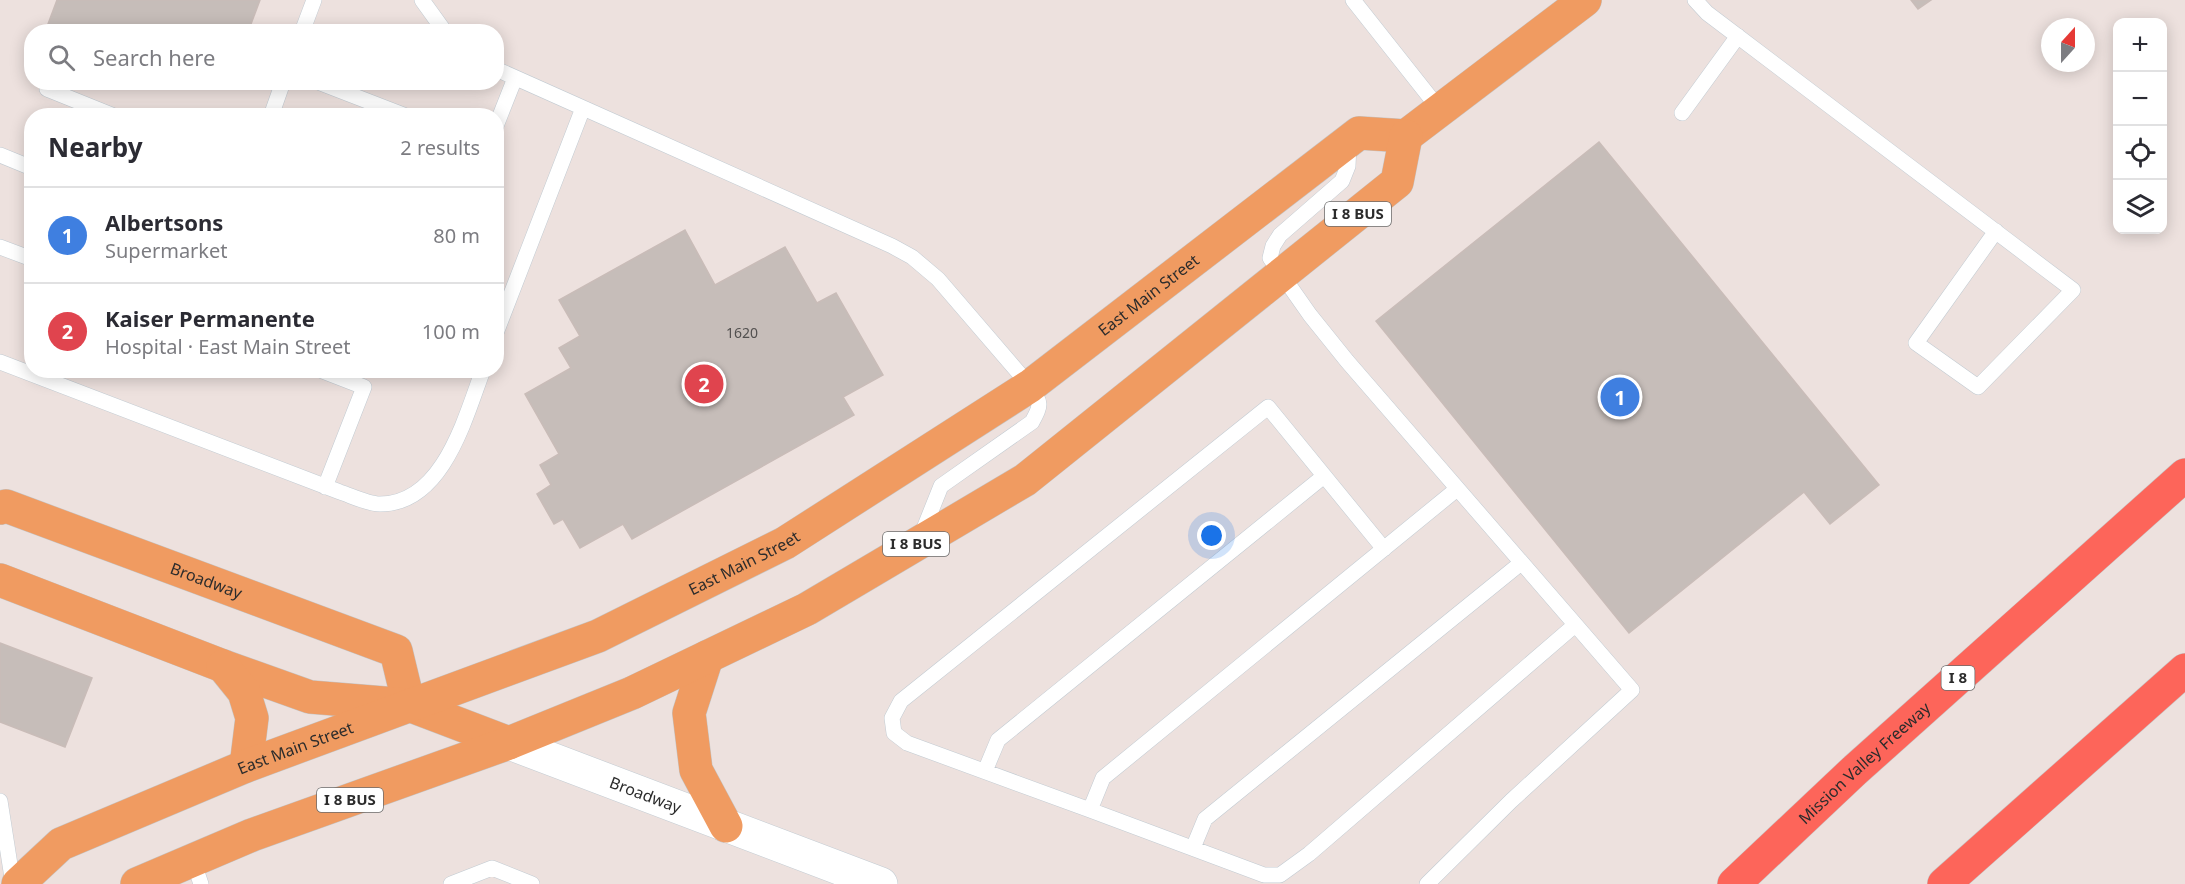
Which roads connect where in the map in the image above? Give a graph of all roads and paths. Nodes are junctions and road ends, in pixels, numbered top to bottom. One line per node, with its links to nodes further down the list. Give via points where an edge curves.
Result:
1 (314, 0): 6 (lane)
2 (422, 0): 7 (lane)
3 (1585, 0): 19 (main road)
4 (1695, 0): 8 (lane)
5 (1360, 2): 19 (lane)
6 (305, 24)
7 (440, 24)
8 (1738, 36): 20 (lane); 25 (lane)
9 (504, 73): 10 (lane)
10 (515, 78): 17 (lane); 18 (lane)
11 (49, 90): 14 (lane)
12 (280, 90): 15 (lane)
13 (339, 90): 16 (lane)
14 (94, 108)
15 (274, 108)
16 (385, 108)
17 (503, 108)
18 (583, 108): 29 (lane); 35 (lane, via 912,257 938,279)
19 (1440, 110): 21 (main road)
20 (1682, 113)
21 (1406, 136): 22 (main road, East Main Street, via 1359,133); 28 (main road, I 8 BUS, via 1397,182)
22 (1349, 141): 28 (lane, via 1348,166 1342,181 1280,235 1273,246 1270,258); 35 (main road, East Main Street)
23 (0, 156): 24 (lane)
24 (24, 165)
25 (1996, 231): 25 (lane, via 2073,290 1978,387 1916,343)
26 (0, 247): 27 (lane)
27 (24, 256)
28 (1282, 276): 40 (lane, via 1347,362); 43 (main road, I 8 BUS, via 1025,480)
29 (504, 312)
30 (0, 362): 31 (lane)
31 (24, 371)
32 (42, 378): 39 (lane)
33 (341, 378): 39 (lane, via 364,387)
34 (480, 378): 39 (lane, via 455,446 429,482 404,501 378,504)
35 (1029, 386): 43 (lane, via 1040,408 1032,422 941,486); 51 (main road, East Main Street, via 785,543 598,636)
36 (2185, 466): 42 (highway)
37 (1324, 476): 44 (lane); 54 (lane, via 998,740); 54 (lane, via 1268,407 901,701 892,718 894,733 907,742)
38 (2185, 476): 42 (highway, Mission Valley Freeway / I 8)
39 (326, 487)
40 (1457, 489): 44 (lane); 45 (lane)
41 (0, 508): 51 (main road, Broadway, via 6,506 396,651)
42 (2130, 525): 67 (highway, Mission Valley Freeway / I 8, via 1855,770)
43 (919, 543): 48 (main road, I 8 BUS, via 807,609)
44 (1384, 549): 56 (lane, via 1103,778)
45 (1521, 563): 47 (lane); 58 (lane, via 1205,819)
46 (0, 580): 49 (main road, Broadway)
47 (1575, 625): 58 (lane, via 1280,875 1264,875); 66 (lane, via 1632,690)
48 (707, 657): 52 (main road, I 8 BUS, via 632,693); 57 (main road, via 688,713 696,770)
49 (224, 666): 51 (main road, Broadway, via 310,697); 53 (main road, via 244,692 252,718)
50 (2185, 671): 68 (highway)
51 (409, 705): 52 (main road, Broadway); 53 (main road, East Main Street)
52 (509, 743): 57 (street, Broadway); 59 (main road, I 8 BUS, via 252,835)
53 (246, 766): 61 (main road, East Main Street, via 61,844)
54 (985, 771): 56 (lane)
55 (0, 801): 60 (lane)
56 (1090, 810): 58 (lane)
57 (726, 826): 65 (street, Broadway)
58 (1193, 849)
59 (197, 872): 62 (main road, I 8 BUS)
60 (13, 884)
61 (18, 884)
62 (136, 884)
63 (451, 884): 64 (lane, via 492,868)
64 (532, 884)
65 (881, 884)
66 (1427, 884)
67 (1734, 884)
68 (1944, 884)

